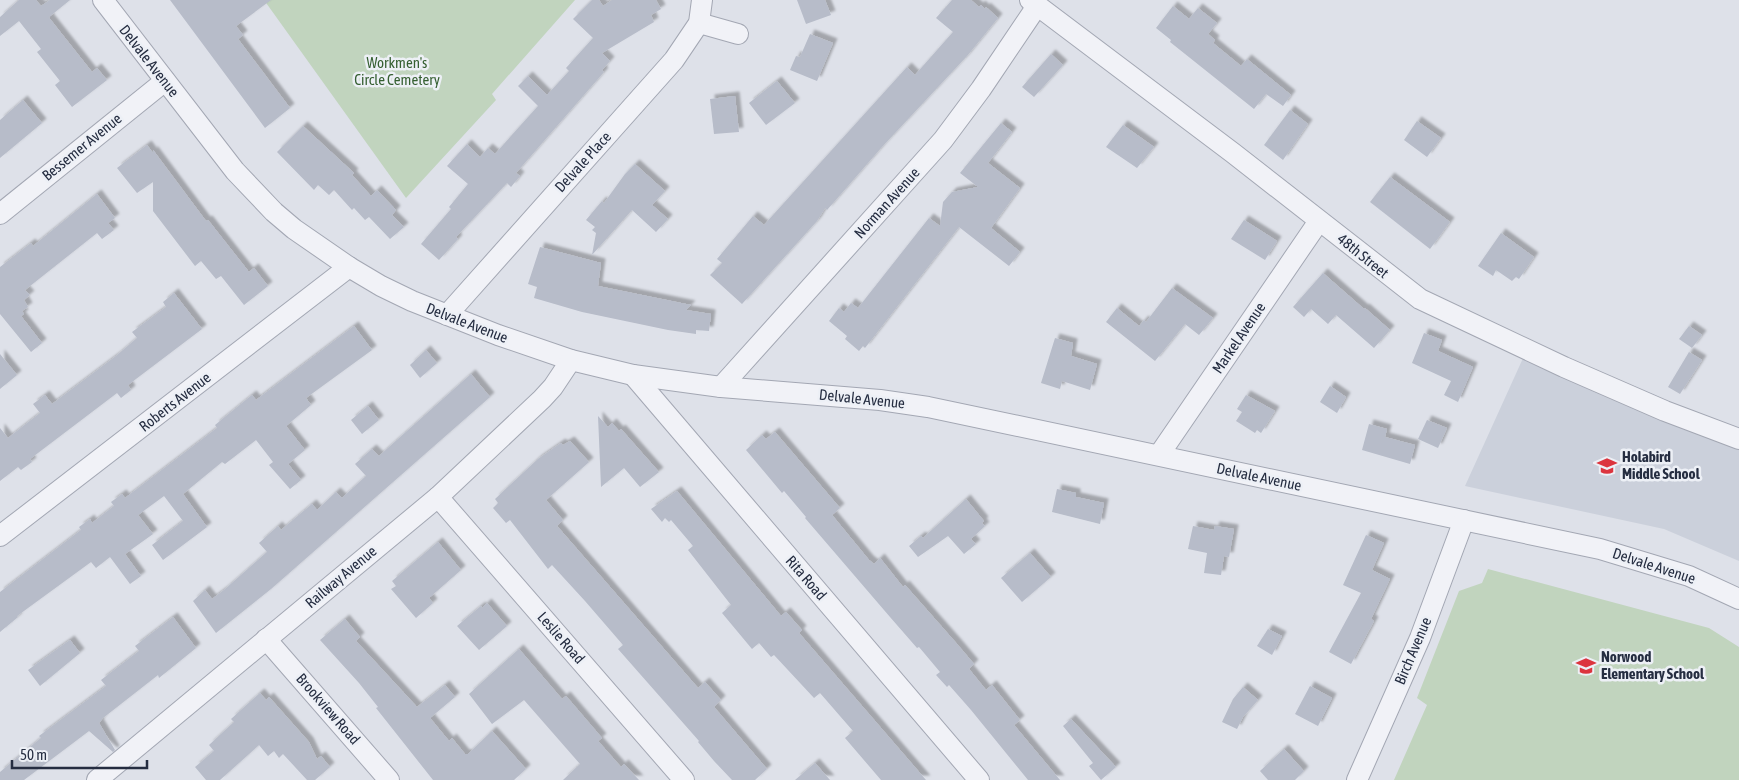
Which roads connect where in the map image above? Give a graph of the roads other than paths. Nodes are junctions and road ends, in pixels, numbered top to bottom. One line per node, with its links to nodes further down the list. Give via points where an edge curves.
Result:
1 (103, 0): 6 (street, Delvale Avenue)
2 (702, 0): 4 (street, Delvale Place)
3 (1033, 3): 8 (street, 48th Street); 13 (street, Norman Avenue, via 981,90 942,140)
4 (699, 23): 5 (street); 10 (street, Delvale Place, via 674,60)
5 (738, 34)
6 (165, 81): 7 (street, Bessemer Avenue); 9 (street, Delvale Avenue, via 235,171 268,206 294,229)
7 (0, 214)
8 (1319, 221): 14 (street, 48th Street, via 1420,299 1564,367); 15 (street, Markel Avenue)
9 (350, 267): 10 (street, Delvale Avenue, via 404,297); 18 (street, Roberts Avenue)
10 (447, 315): 11 (street, Delvale Avenue)
11 (571, 360): 12 (street, Delvale Avenue); 16 (street, Railway Avenue, via 542,399)
12 (633, 375): 13 (street, Delvale Avenue); 24 (street, Rita Road)
13 (721, 387): 15 (street, Delvale Avenue, via 928,407)
14 (1739, 440)
15 (1159, 455): 17 (street, Delvale Avenue)
16 (438, 497): 20 (street, Railway Avenue); 23 (street, Leslie Road)
17 (1464, 520): 19 (street, Delvale Avenue, via 1644,561 1689,576); 25 (street, Birch Avenue, via 1420,638)
18 (0, 536)
19 (1739, 599)
20 (266, 639): 21 (street, Railway Avenue); 22 (street, Brookview Road)
21 (97, 780)
22 (389, 780)
23 (684, 780)
24 (979, 780)
25 (1357, 780)

